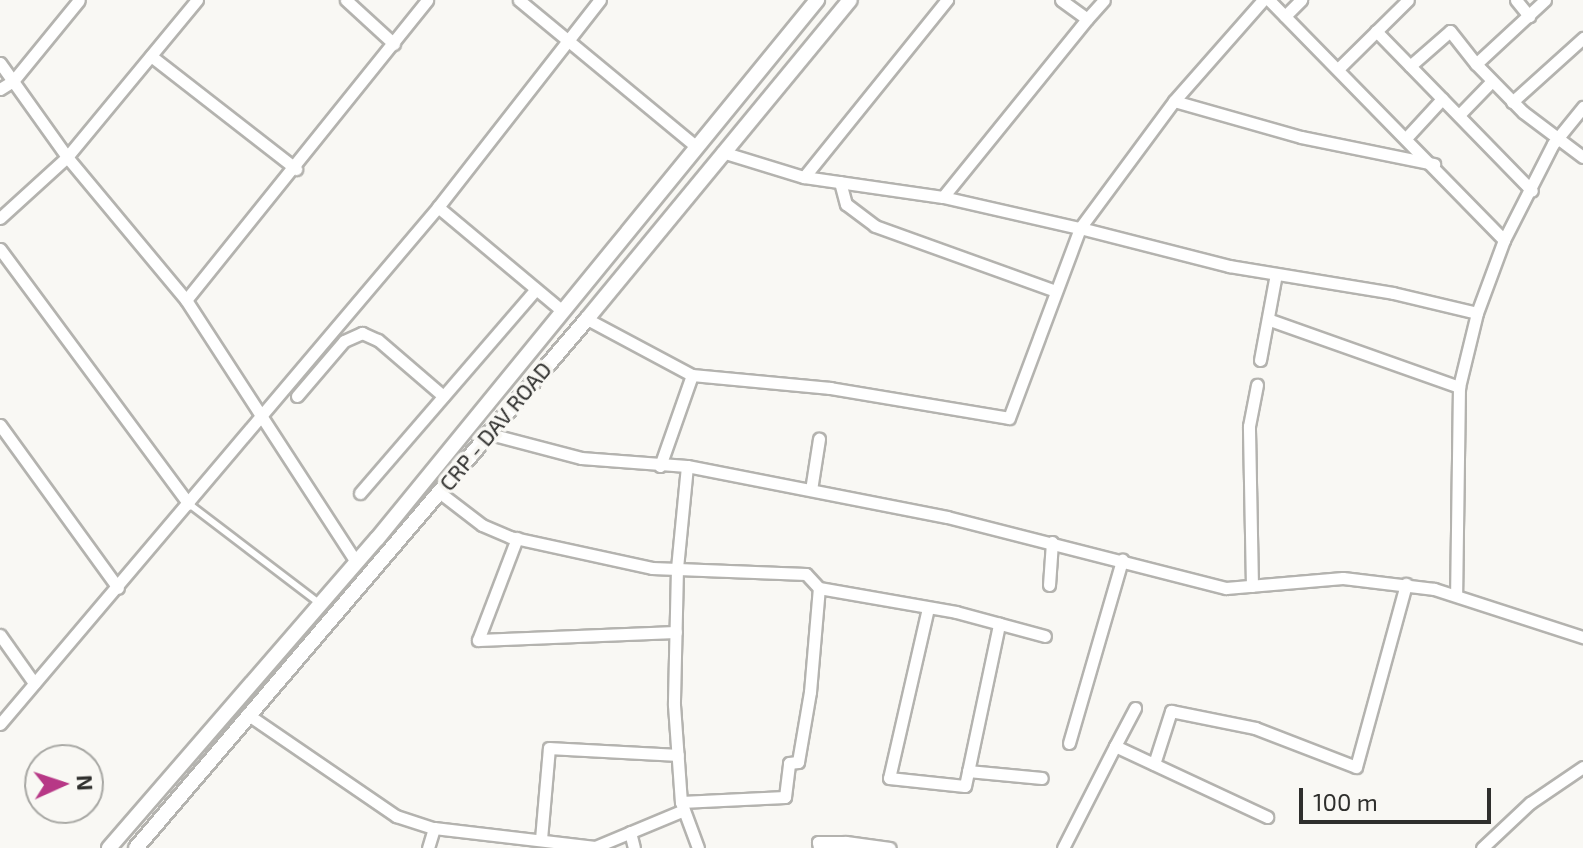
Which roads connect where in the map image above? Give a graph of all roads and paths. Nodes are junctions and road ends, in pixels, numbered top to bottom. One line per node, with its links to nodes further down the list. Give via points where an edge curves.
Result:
1 (79, 0): 29 (street)
2 (197, 0): 24 (street)
3 (346, 0): 23 (street)
4 (427, 0): 23 (street)
5 (519, 0): 22 (street)
6 (600, 0): 22 (street)
7 (817, 0): 39 (street, CRP - DAV ROAD)
8 (850, 0): 40 (street, CRP - DAV ROAD)
9 (947, 0): 45 (street)
10 (1061, 0): 19 (street)
11 (1104, 0): 19 (street)
12 (1266, 0): 17 (street); 33 (street)
13 (1301, 0): 17 (street)
14 (1408, 0): 20 (street)
15 (1516, 0): 18 (street)
16 (1545, 0): 18 (street)
17 (1285, 16): 28 (street)
18 (1529, 16): 26 (street)
19 (1087, 19): 48 (street)
20 (1376, 31): 27 (street); 28 (street)
21 (1583, 38): 34 (street)
22 (567, 39): 39 (street); 49 (street)
23 (394, 44): 44 (street)
24 (151, 56): 41 (street); 44 (street)
25 (0, 63): 29 (street)
26 (1476, 64): 27 (street, via 1450,31); 30 (street)
27 (1410, 66): 32 (street)
28 (1338, 69): 37 (street)
29 (13, 81): 31 (street); 41 (street)
30 (1492, 81): 34 (street); 36 (street)
31 (0, 89)
32 (1442, 99): 36 (street); 37 (street)
33 (1174, 101): 43 (street, via 1301,137); 51 (street)
34 (1512, 102): 38 (street)
35 (1583, 107): 38 (street)
36 (1459, 115): 47 (street)
37 (1407, 137): 43 (street)
38 (1557, 141): 42 (street); 47 (street)
39 (697, 147): 52 (street, CRP - DAV ROAD)
40 (722, 152): 45 (street); 55 (street, CRP - DAV ROAD)
41 (67, 157): 50 (street); 59 (street)
42 (1583, 157)
43 (1436, 165): 53 (street)
44 (296, 169): 59 (street)
45 (804, 177): 46 (street)
46 (840, 182): 48 (street); 58 (street, via 846,204 875,226)
47 (1532, 191): 53 (street)
48 (943, 197): 51 (street)
49 (438, 207): 57 (street); 70 (street)
50 (0, 218)
51 (1080, 228): 56 (street); 58 (street)
52 (621, 235): 55 (street); 60 (street, CRP - DAV ROAD)
53 (1504, 240): 61 (street)
54 (0, 249): 79 (street)
55 (640, 253): 62 (street, CRP - DAV ROAD)
56 (1276, 274): 61 (street); 63 (street)
57 (536, 289): 60 (street); 69 (street)
58 (1056, 291): 65 (street, via 1009,418 830,388)
59 (186, 300): 70 (street)
60 (560, 309): 83 (street, CRP - DAV ROAD)
61 (1477, 313): 67 (street)
62 (587, 319): 65 (street); 72 (street, CRP - DAV ROAD)
63 (1270, 320): 64 (street); 67 (street)
64 (1260, 360)
65 (692, 375): 74 (street)
66 (1257, 385): 87 (street, via 1249,426)
67 (1459, 387): 90 (street)
68 (297, 396): 69 (street, via 344,341 362,333 378,340)
69 (443, 396): 78 (street)
70 (260, 419): 79 (street); 83 (street)
71 (0, 425): 88 (street)
72 (486, 433): 74 (street, via 581,458); 77 (street, CRP - DAV ROAD)
73 (819, 439): 76 (street)
74 (660, 466): 75 (street)
75 (687, 466): 76 (street); 84 (street)
76 (811, 490): 81 (street)
77 (439, 492): 80 (street, via 482,525); 100 (street, CRP - DAV ROAD)
78 (360, 493)
79 (189, 504): 88 (street); 91 (lane)
80 (517, 538): 84 (street, via 652,568); 94 (street, via 478,640)
81 (1052, 542): 82 (street); 86 (street)
82 (1122, 560): 87 (street, via 1226,588); 102 (street)
83 (356, 562): 91 (street, CRP - DAV ROAD)
84 (677, 568): 89 (street, via 806,574); 94 (street)
85 (1406, 584): 87 (street, via 1343,578); 90 (street); 105 (street, via 1356,767 1255,728 1171,711)
86 (1049, 585)
87 (1252, 586)
88 (118, 588): 98 (street)
89 (819, 588): 92 (street); 109 (street, via 810,692 798,762 789,763 785,797)
90 (1456, 593): 97 (street)
91 (319, 603): 114 (street, CRP - DAV ROAD)
92 (928, 608): 93 (street); 107 (street, via 889,778 965,786)
93 (999, 624): 96 (street); 107 (street)
94 (676, 632): 104 (street)
95 (0, 635): 98 (street)
96 (1045, 636)
97 (1583, 637)
98 (34, 683): 101 (street)
99 (1135, 708): 103 (street)
100 (247, 714): 111 (street, via 396,816); 115 (street, CRP - DAV ROAD)
101 (0, 724)
102 (1069, 743)
103 (1115, 746): 105 (street); 121 (street)
104 (678, 755): 109 (street); 113 (street, via 549,748)
105 (1154, 764): 110 (street)
106 (1583, 767): 122 (street, via 1530,803)
107 (968, 771): 108 (street)
108 (1042, 778)
109 (683, 806): 112 (street); 118 (street)
110 (1267, 817)
111 (434, 828): 113 (street); 116 (street)
112 (630, 832): 113 (street, via 595,847); 117 (street)
113 (541, 839)
114 (109, 848)
115 (136, 848)
116 (428, 848)
117 (634, 848)
118 (698, 848)
119 (819, 848): 120 (street, via 818,842)
120 (890, 848)
121 (1063, 848)
122 (1482, 848)

